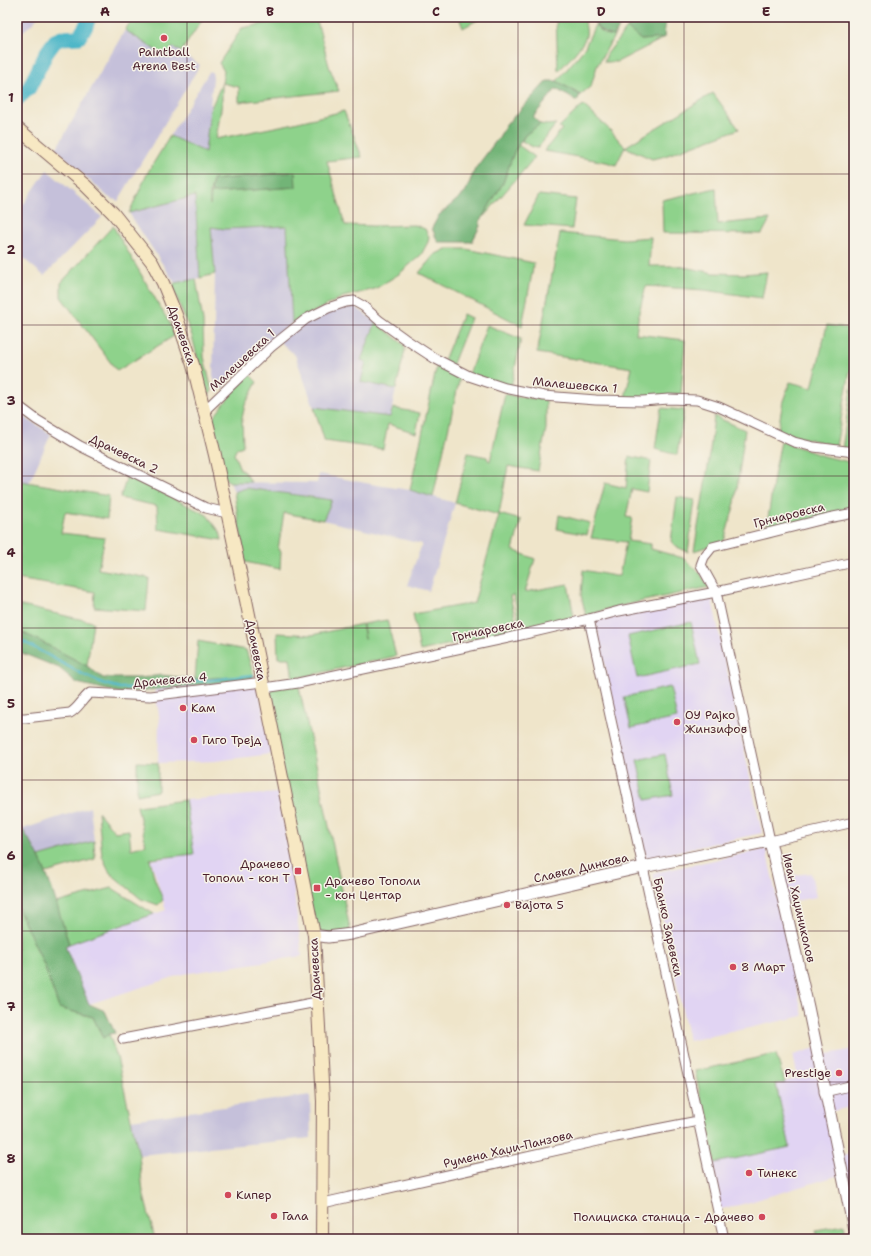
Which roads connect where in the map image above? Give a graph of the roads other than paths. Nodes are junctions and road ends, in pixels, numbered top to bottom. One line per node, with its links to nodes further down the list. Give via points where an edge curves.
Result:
1 (17, 128): 3 (main road, Драчевска, via 85,185 113,213 152,262 176,315 193,365)
2 (17, 405): 5 (street, Драчевска 2, via 80,446 206,508)
3 (204, 411): 4 (street, Малешевска 1, via 271,347 306,319 328,308 354,301 434,358 469,376 504,388 544,396 596,400 698,400 719,407 794,442); 5 (main road, Драчевска)
4 (854, 452)
5 (227, 513): 10 (main road, Драчевска)
6 (854, 513): 8 (street, Грнчаровска, via 712,547 701,565)
7 (854, 562): 8 (street, Грнчаровска)
8 (716, 592): 9 (street, Грнчаровска); 13 (street, Иван Хаџиниколов)
9 (589, 619): 10 (street, Грнчаровска, via 336,675); 14 (street, Бранко Заревски)
10 (263, 685): 11 (street, Драчевска 4, via 150,696 90,693 70,713); 15 (main road, Драчевска)
11 (17, 718)
12 (854, 822): 13 (street, Славка Динкова)
13 (770, 841): 14 (street, Славка Динкова); 21 (street, Иван Хаџиниколов, via 808,1007)
14 (643, 867): 17 (street, Славка Динкова, via 351,934); 22 (street, Бранко Заревски)
15 (301, 873): 16 (main road, Драчевска); 17 (street, via 308,882 316,922)
16 (314, 935): 17 (street, Славка Динкова); 18 (main road, Драчевска)
17 (328, 936)
18 (317, 1002): 19 (street); 23 (main road, Драчевска, via 323,1101)
19 (123, 1039)
20 (854, 1085): 21 (street)
21 (824, 1092): 25 (street, Иван Хаџиниколов)
22 (698, 1121): 23 (street, Румена Хаџи-Панзова); 28 (street, Бранко Заревски)
23 (323, 1203): 24 (main road, Драчевска)
24 (323, 1226): 26 (main road, Драчевска); 27 (street)
25 (854, 1230)
26 (322, 1239)
27 (329, 1239)
28 (724, 1239)

